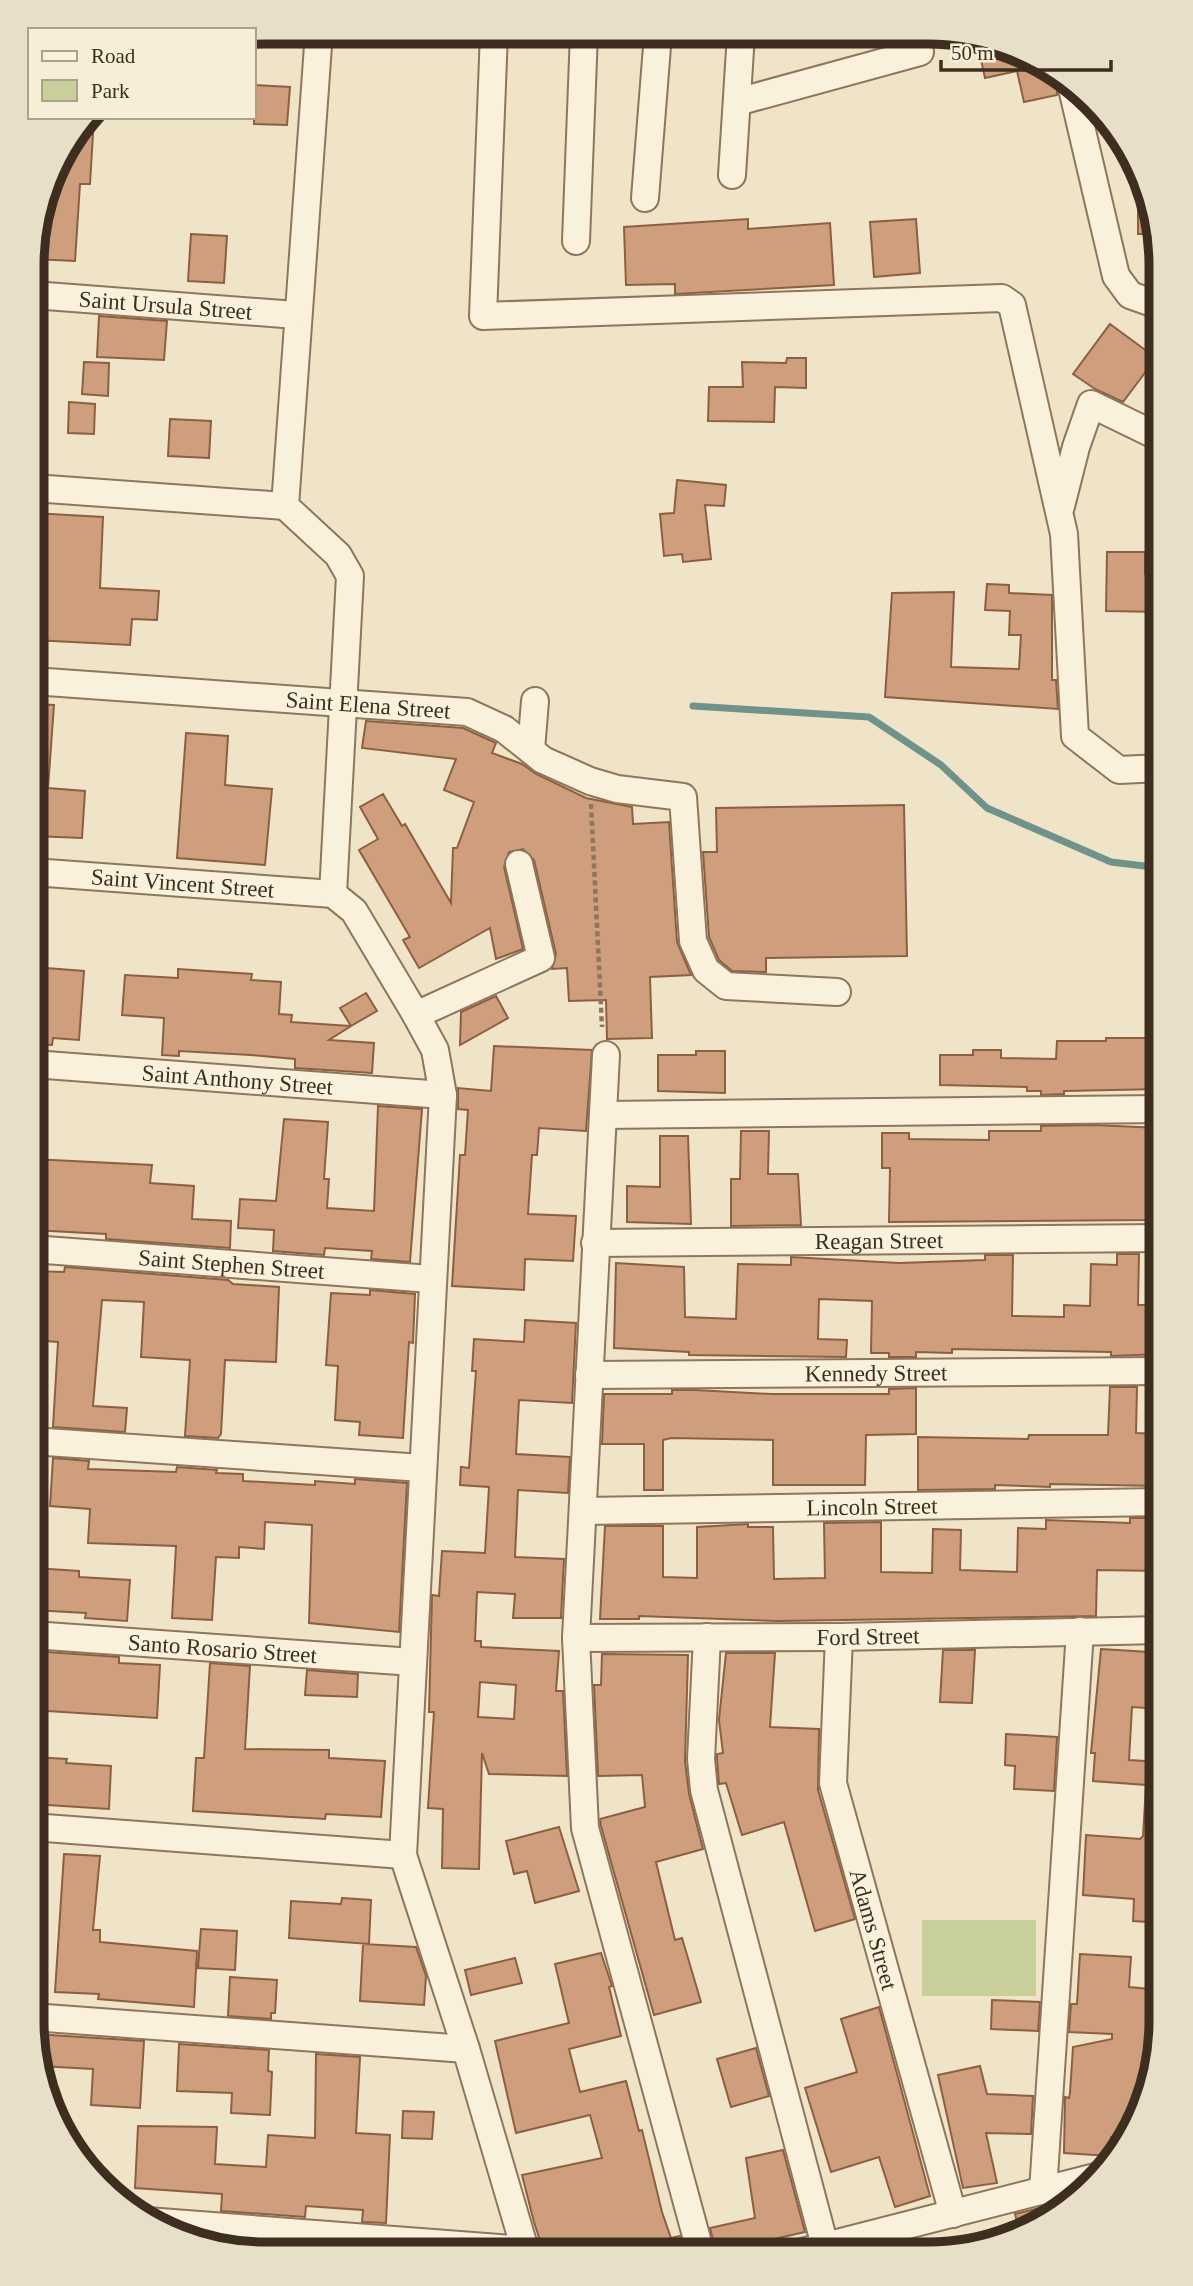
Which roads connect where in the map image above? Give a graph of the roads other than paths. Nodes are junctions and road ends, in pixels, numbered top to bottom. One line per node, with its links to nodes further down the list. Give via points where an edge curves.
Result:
1 (317, 44): 14 (street)
2 (494, 44): 18 (street, via 483,316 1002,298 1012,305)
3 (584, 44): 11 (street)
4 (657, 44): 10 (street)
5 (740, 44): 8 (street)
6 (918, 44): 8 (street, via 920,52)
7 (1075, 100): 13 (street, via 1116,276 1130,295)
8 (737, 102): 9 (street)
9 (732, 176)
10 (645, 198)
11 (576, 240)
12 (44, 296): 14 (street, Saint Ursula Street)
13 (1149, 302)
14 (296, 316): 17 (street)
15 (1149, 432): 18 (street, via 1091,404)
16 (44, 489): 17 (street)
17 (285, 506): 20 (street, via 338,555 350,576)
18 (1061, 508): 23 (street, via 1068,564 1075,736 1119,770)
19 (44, 682): 20 (street, Saint Elena Street)
20 (344, 701): 22 (street, Saint Elena Street, via 467,712 504,729); 26 (street)
21 (535, 701): 22 (street)
22 (531, 750): 27 (street, Saint Elena Street, via 590,781 683,797 694,941 706,970 726,986)
23 (1149, 769)
24 (519, 864): 28 (street, via 541,958)
25 (44, 873): 26 (street, Saint Vincent Street)
26 (333, 894): 28 (street, via 354,911)
27 (837, 992)
28 (416, 1015): 31 (street, via 435,1050)
29 (606, 1055): 33 (street)
30 (44, 1064): 31 (street, Saint Anthony Street)
31 (443, 1095): 37 (street)
32 (1149, 1109): 33 (street)
33 (603, 1115): 35 (street)
34 (1149, 1238): 35 (street, Reagan Street)
35 (595, 1243): 39 (street)
36 (44, 1250): 37 (street, Saint Stephen Street)
37 (431, 1279): 41 (street)
38 (1149, 1371): 39 (street, Kennedy Street)
39 (589, 1375): 43 (street)
40 (44, 1442): 41 (street)
41 (422, 1468): 50 (street)
42 (1149, 1502): 43 (street, Lincoln Street)
43 (583, 1511): 49 (street)
44 (1149, 1629): 45 (street, Ford Street)
45 (1080, 1631): 48 (street, Ford Street); 56 (street)
46 (44, 1636): 50 (street, Santo Rosario Street)
47 (707, 1636): 48 (street, Ford Street); 49 (street, Ford Street); 62 (street, via 701,1759 704,1790)
48 (839, 1637): 57 (street, Adams Street, via 833,1783)
49 (576, 1638): 61 (street, via 585,1828)
50 (412, 1662): 52 (street)
51 (44, 1828): 52 (street)
52 (403, 1855): 54 (street)
53 (44, 2018): 54 (street)
54 (467, 2049): 60 (street)
55 (1079, 2181): 56 (street)
56 (1043, 2191): 57 (street)
57 (953, 2214): 63 (street)
58 (177, 2223): 59 (street)
59 (404, 2242)
60 (523, 2242)
61 (698, 2242)
62 (824, 2242)
63 (841, 2242)

